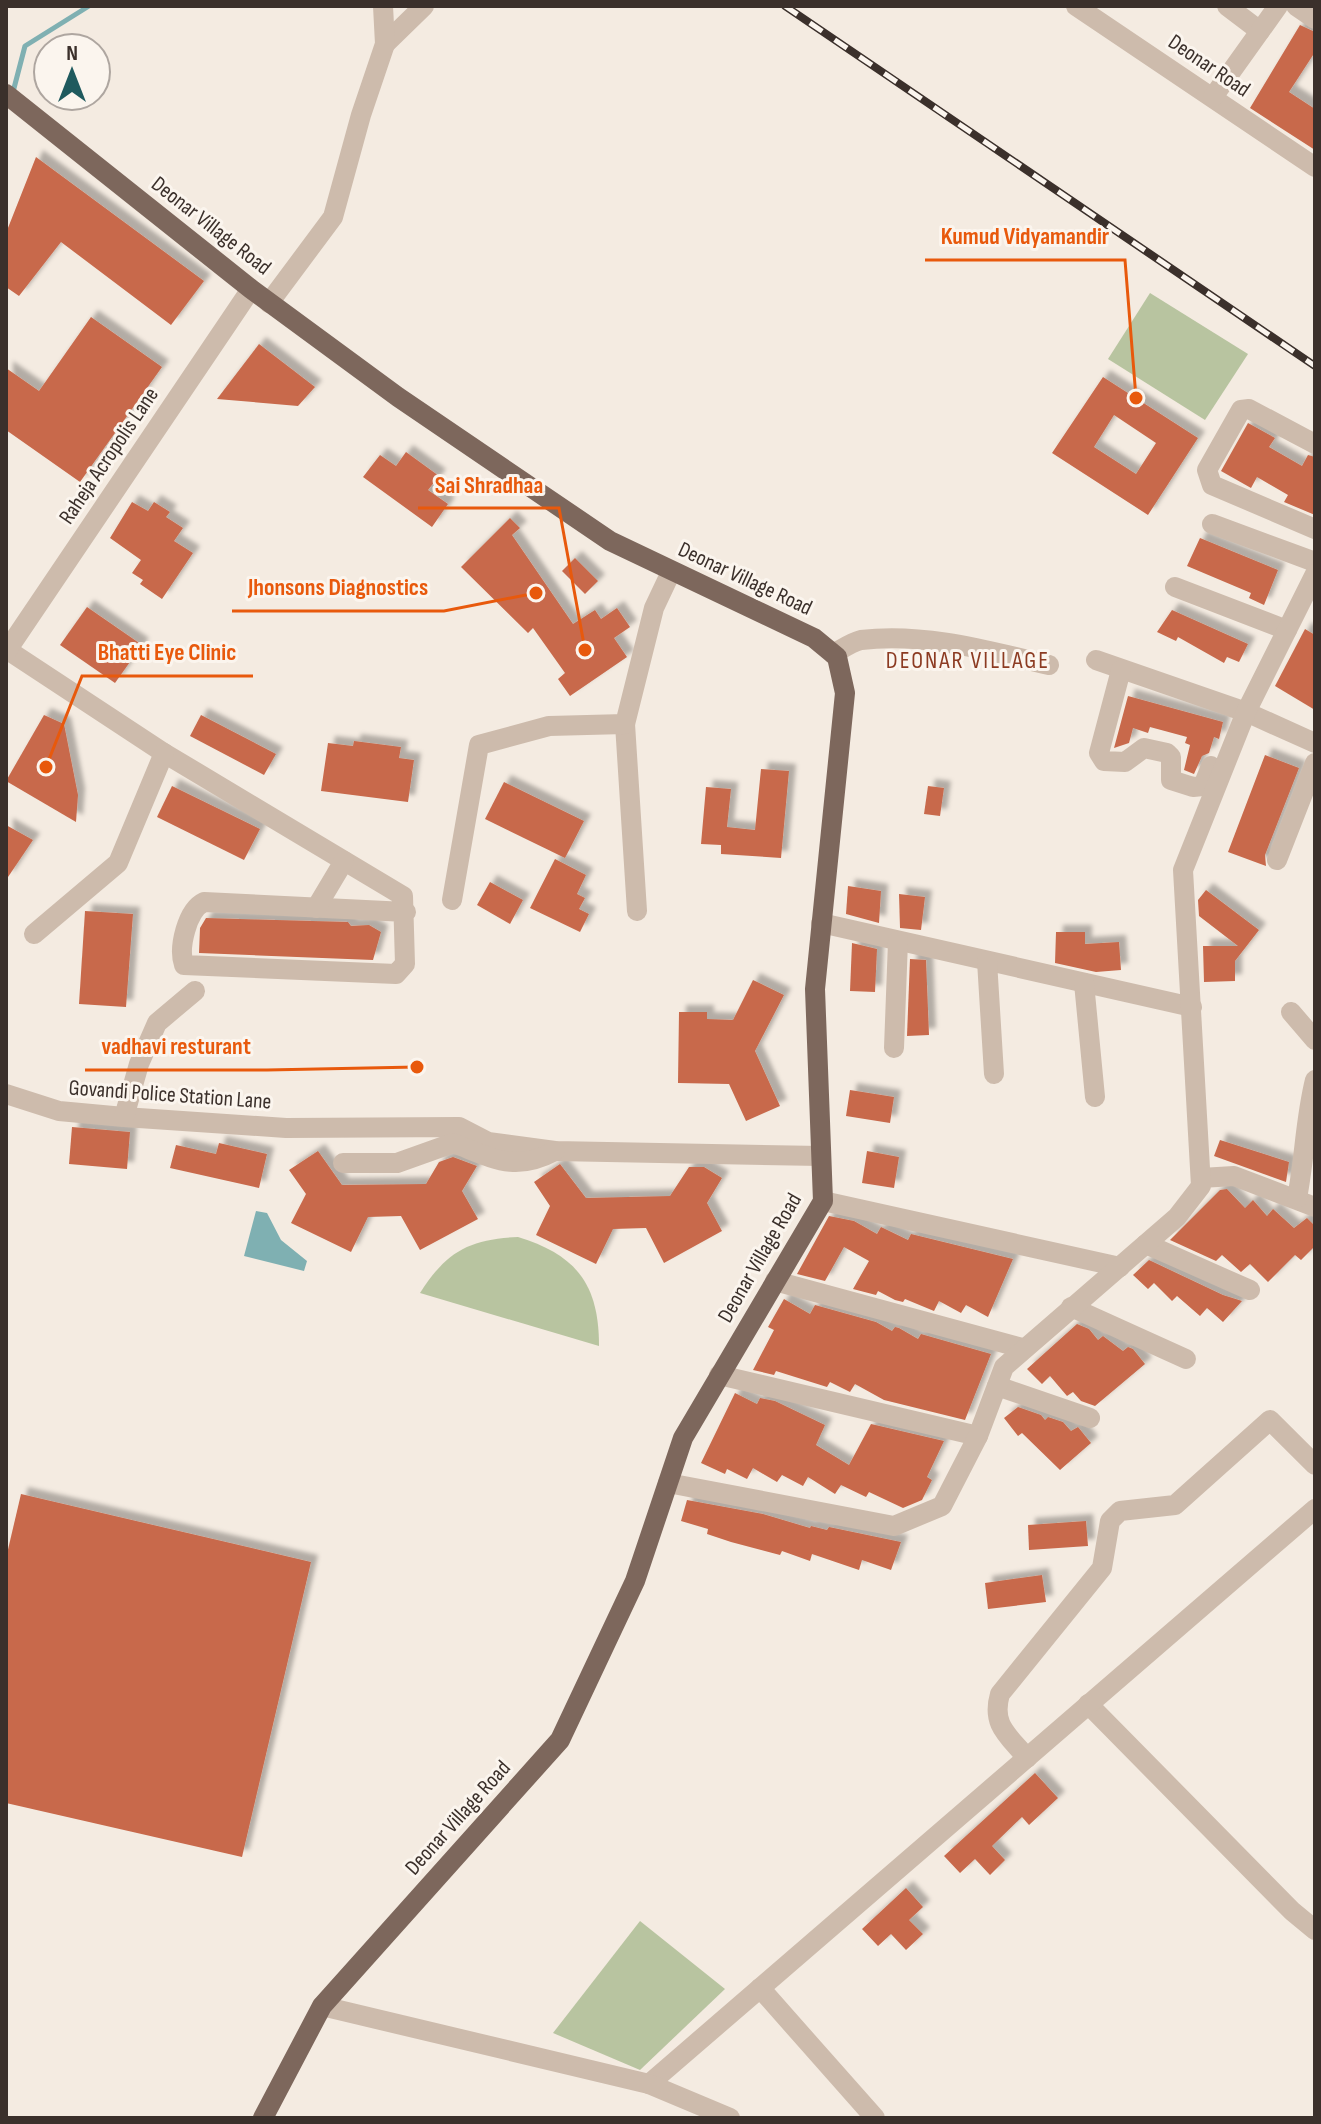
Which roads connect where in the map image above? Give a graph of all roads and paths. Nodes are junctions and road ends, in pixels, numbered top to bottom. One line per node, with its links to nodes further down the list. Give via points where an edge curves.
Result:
1 (383, 6): 9 (street)
2 (424, 6): 9 (street)
3 (1076, 6): 11 (street, Deonar Road)
4 (1227, 6): 8 (street)
5 (1278, 6): 8 (street)
6 (1296, 6): 7 (street)
7 (1315, 19)
8 (1260, 31): 11 (street)
9 (385, 44): 14 (street, via 333,217)
10 (6, 94): 13 (main road, Deonar Village Road)
11 (1213, 97): 12 (street, Deonar Road)
12 (1315, 167)
13 (251, 289): 14 (main road, Deonar Village Road); 23 (street, Raheja Acropolis Lane)
14 (269, 303): 19 (main road, Deonar Village Road, via 610,541)
15 (1315, 444): 17 (street, via 1249,409 1241,410 1207,470 1212,485)
16 (1212, 524): 18 (street)
17 (1315, 529)
18 (1315, 562)
19 (671, 572): 24 (main road, Deonar Village Road, via 785,621); 29 (street, via 654,608)
20 (1315, 574): 22 (street)
21 (1175, 587): 22 (street)
22 (1287, 630): 28 (street)
23 (6, 651): 32 (street)
24 (833, 654): 26 (street, via 858,641 896,639 978,648); 40 (main road, Deonar Village Road, via 845,693)
25 (1096, 660): 27 (street)
26 (1049, 665)
27 (1121, 670): 28 (street); 30 (street, via 1099,753 1104,761 1125,762 1144,748 1167,753 1171,780 1203,786)
28 (1246, 712): 31 (street); 46 (street, via 1183,870)
29 (625, 724): 36 (street, via 549,726 479,745); 38 (street)
30 (1223, 736)
31 (1315, 743)
32 (164, 753): 35 (street); 41 (street, via 118,863)
33 (1315, 763): 34 (street)
34 (1277, 860)
35 (344, 861): 37 (street); 39 (street, via 403,896)
36 (452, 900)
37 (316, 908): 39 (street); 39 (street, via 204,902 191,913 181,956 184,965 396,974 405,964)
38 (637, 911)
39 (406, 912)
40 (821, 923): 42 (street); 57 (main road, Deonar Village Road, via 815,989)
41 (34, 934)
42 (898, 941): 43 (street); 49 (street)
43 (987, 961): 44 (street); 50 (street)
44 (1084, 983): 46 (street); 53 (street)
45 (195, 991): 54 (street, via 157,1023)
46 (1192, 1007): 59 (street)
47 (1291, 1012): 48 (street)
48 (1315, 1040)
49 (894, 1048)
50 (994, 1074)
51 (1315, 1080): 55 (street, via 1304,1123)
52 (6, 1094): 54 (street, Govandi Police Station Lane, via 59,1111)
53 (1095, 1097)
54 (124, 1117): 56 (street, Govandi Police Station Lane, via 286,1128 459,1127 488,1142)
55 (1312, 1140): 61 (street)
56 (555, 1151): 57 (street); 58 (street, via 533,1163 518,1163 453,1143 397,1163)
57 (821, 1156): 60 (main road, Deonar Village Road)
58 (343, 1163)
59 (1201, 1178): 61 (street, via 1234,1176); 62 (street, via 1201,1186 1177,1217)
60 (823, 1201): 63 (street); 64 (main road, Deonar Village Road)
61 (1306, 1202)
62 (1146, 1244): 63 (street); 65 (street)
63 (1120, 1267): 66 (street)
64 (775, 1281): 67 (street); 69 (main road, Deonar Village Road)
65 (1250, 1290)
66 (1071, 1307): 67 (street); 68 (street)
67 (1022, 1348): 70 (street, via 1004,1367)
68 (1186, 1359)
69 (719, 1375): 72 (street); 74 (main road, Deonar Village Road, via 683,1438)
70 (997, 1386): 71 (street); 72 (street)
71 (1090, 1418)
72 (978, 1436): 74 (street, via 942,1506 894,1526)
73 (1315, 1465): 77 (street, via 1270,1420 1175,1505 1120,1511 1110,1521 1102,1568 1000,1694 995,1712)
74 (668, 1483): 80 (main road, Deonar Village Road, via 635,1581 560,1740)
75 (1315, 1509): 76 (street)
76 (1088, 1704): 77 (street); 78 (street)
77 (1027, 1758): 79 (street)
78 (1315, 1930)
79 (760, 1988): 81 (street); 84 (street)
80 (322, 2006): 81 (street); 82 (main road, Deonar Village Road)
81 (649, 2084): 83 (street)
82 (263, 2118)
83 (730, 2118)
84 (875, 2118)

